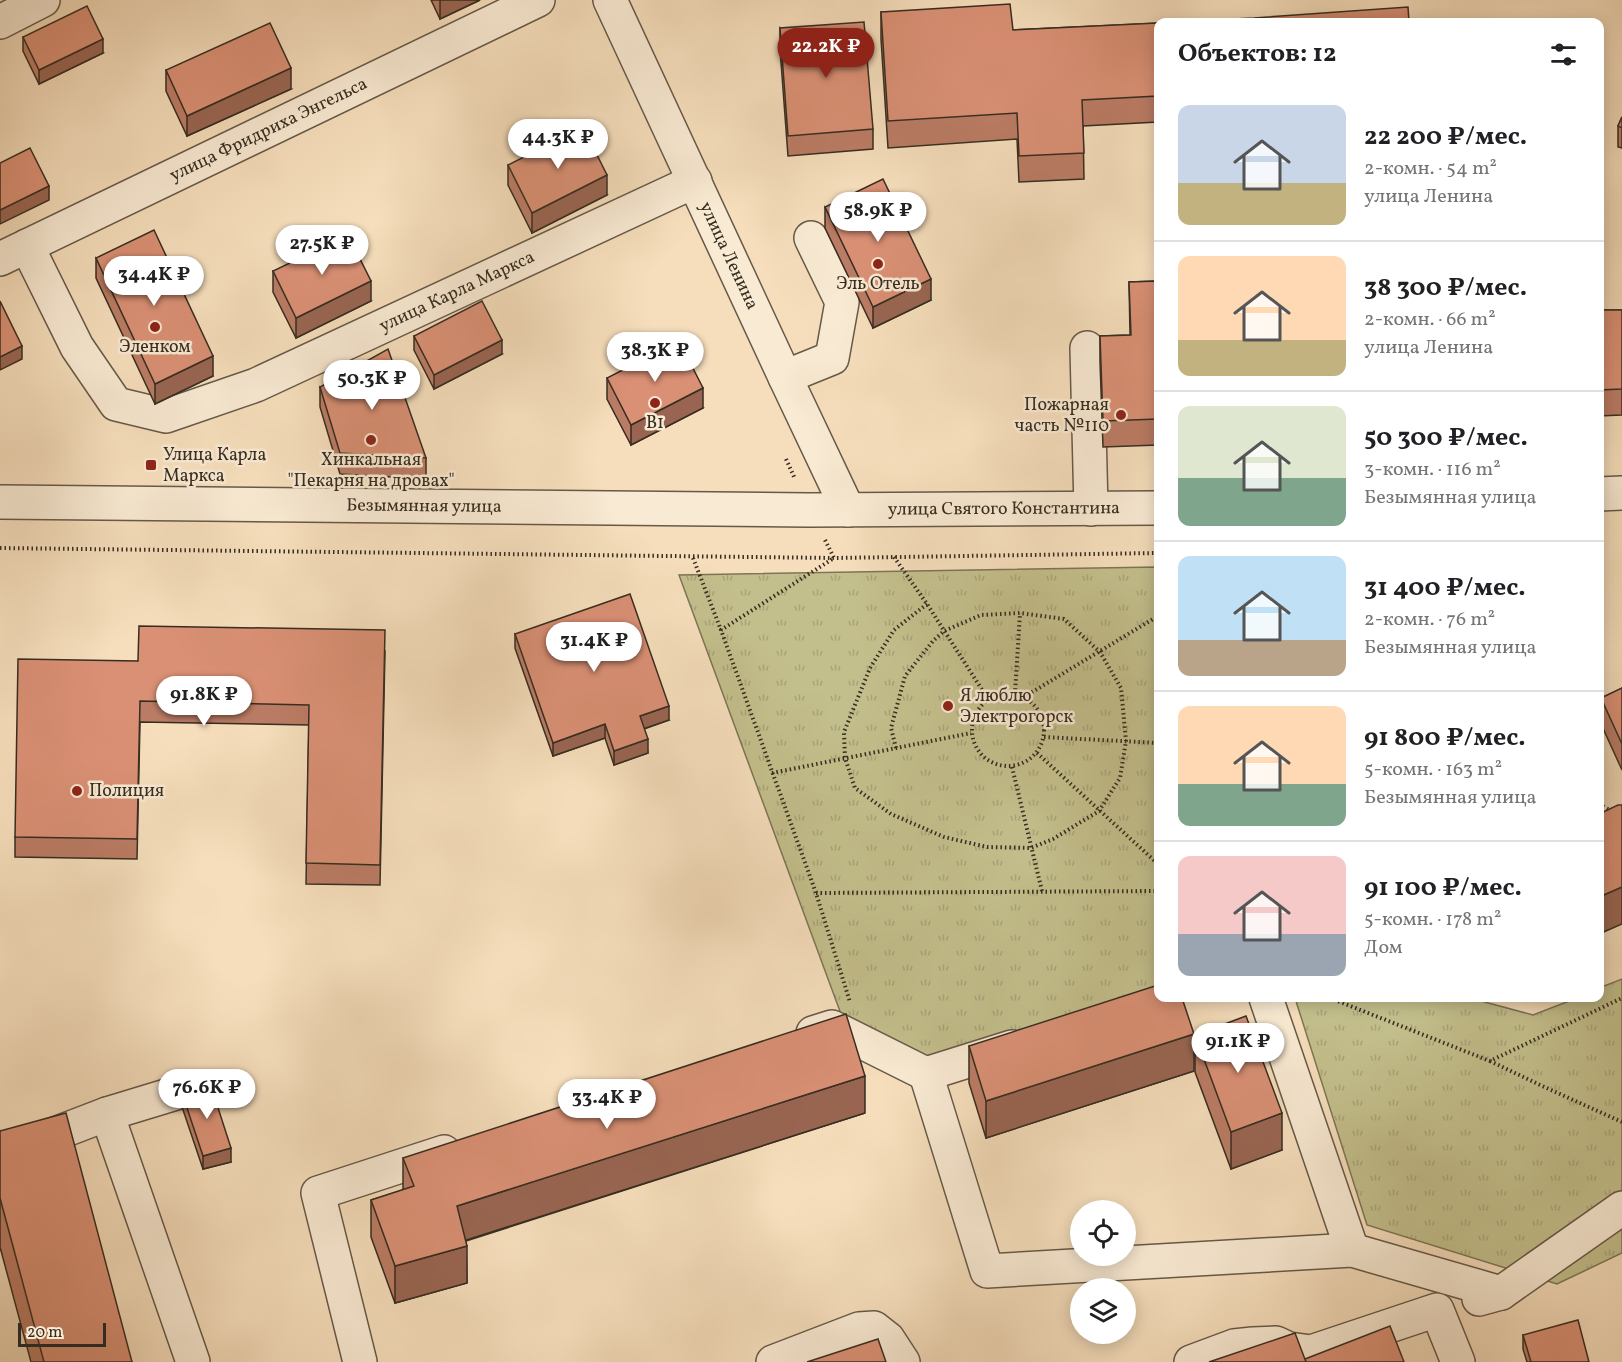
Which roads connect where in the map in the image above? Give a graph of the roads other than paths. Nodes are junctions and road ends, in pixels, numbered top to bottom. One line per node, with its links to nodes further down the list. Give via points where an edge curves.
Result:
1 (43, 0): 4 (street)
2 (538, 0): 7 (street, улица Фридриха Энгельса)
3 (610, 0): 5 (street, улица Ленина)
4 (0, 22)
5 (695, 181): 7 (street, улица Карла Маркса, via 256,385 166,416 116,404); 9 (street, улица Ленина)
6 (812, 238): 9 (street, via 842,302 832,358)
7 (14, 252)
8 (1087, 348): 14 (street)
9 (785, 377): 15 (street, улица Ленина)
10 (1622, 493): 11 (street)
11 (1604, 494)
12 (0, 502): 15 (street, Безымянная улица)
13 (1154, 508): 14 (street, улица Святого Константина)
14 (1091, 509): 15 (street, улица Святого Константина)
15 (849, 510)
16 (1267, 1002): 25 (street)
17 (1040, 1038): 19 (street)
18 (787, 1041): 19 (street, via 832,1026)
19 (926, 1074): 25 (street, via 987,1271)
20 (186, 1090): 21 (street)
21 (107, 1114): 23 (street); 28 (street)
22 (474, 1142): 29 (street, via 318,1193)
23 (0, 1155)
24 (1622, 1208): 26 (street)
25 (1352, 1250): 26 (street)
26 (1501, 1293): 27 (street)
27 (1437, 1310): 32 (street, via 1311,1352 1276,1343 1253,1344 1234,1346); 33 (street)
28 (193, 1362)
29 (360, 1362)
30 (773, 1362): 31 (street, via 859,1329 874,1328 888,1339)
31 (903, 1362)
32 (1191, 1362)
33 (1458, 1362)

